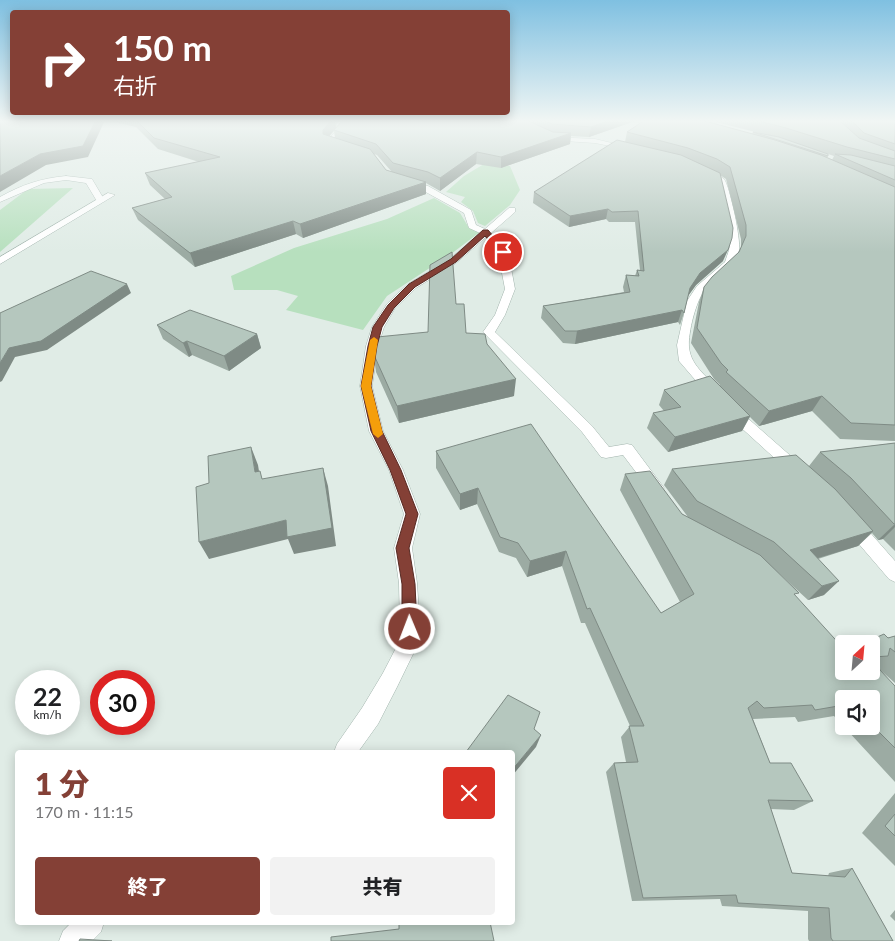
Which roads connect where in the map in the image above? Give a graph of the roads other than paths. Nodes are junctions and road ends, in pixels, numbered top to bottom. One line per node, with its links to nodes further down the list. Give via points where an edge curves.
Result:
1 (703, 170): 9 (street, via 721,181 735,239 734,250 729,263 701,288 692,301 683,345 685,361 734,414)
2 (397, 181): 7 (street, via 425,188 462,208 468,212 472,226)
3 (111, 195): 5 (street)
4 (0, 200): 5 (street, via 28,184 75,178 89,181)
5 (101, 201): 8 (street)
6 (512, 210): 7 (street)
7 (486, 232): 10 (street, via 503,252 510,289 489,332 606,452 627,449); 13 (street, via 390,306 372,346 366,386 376,431 396,470 412,514 403,548 410,629 406,648 390,680)
8 (0, 261)
9 (808, 479)
10 (665, 501)
11 (843, 514): 12 (street)
12 (895, 574)
13 (346, 750)
14 (88, 925): 15 (street)
15 (73, 941)

